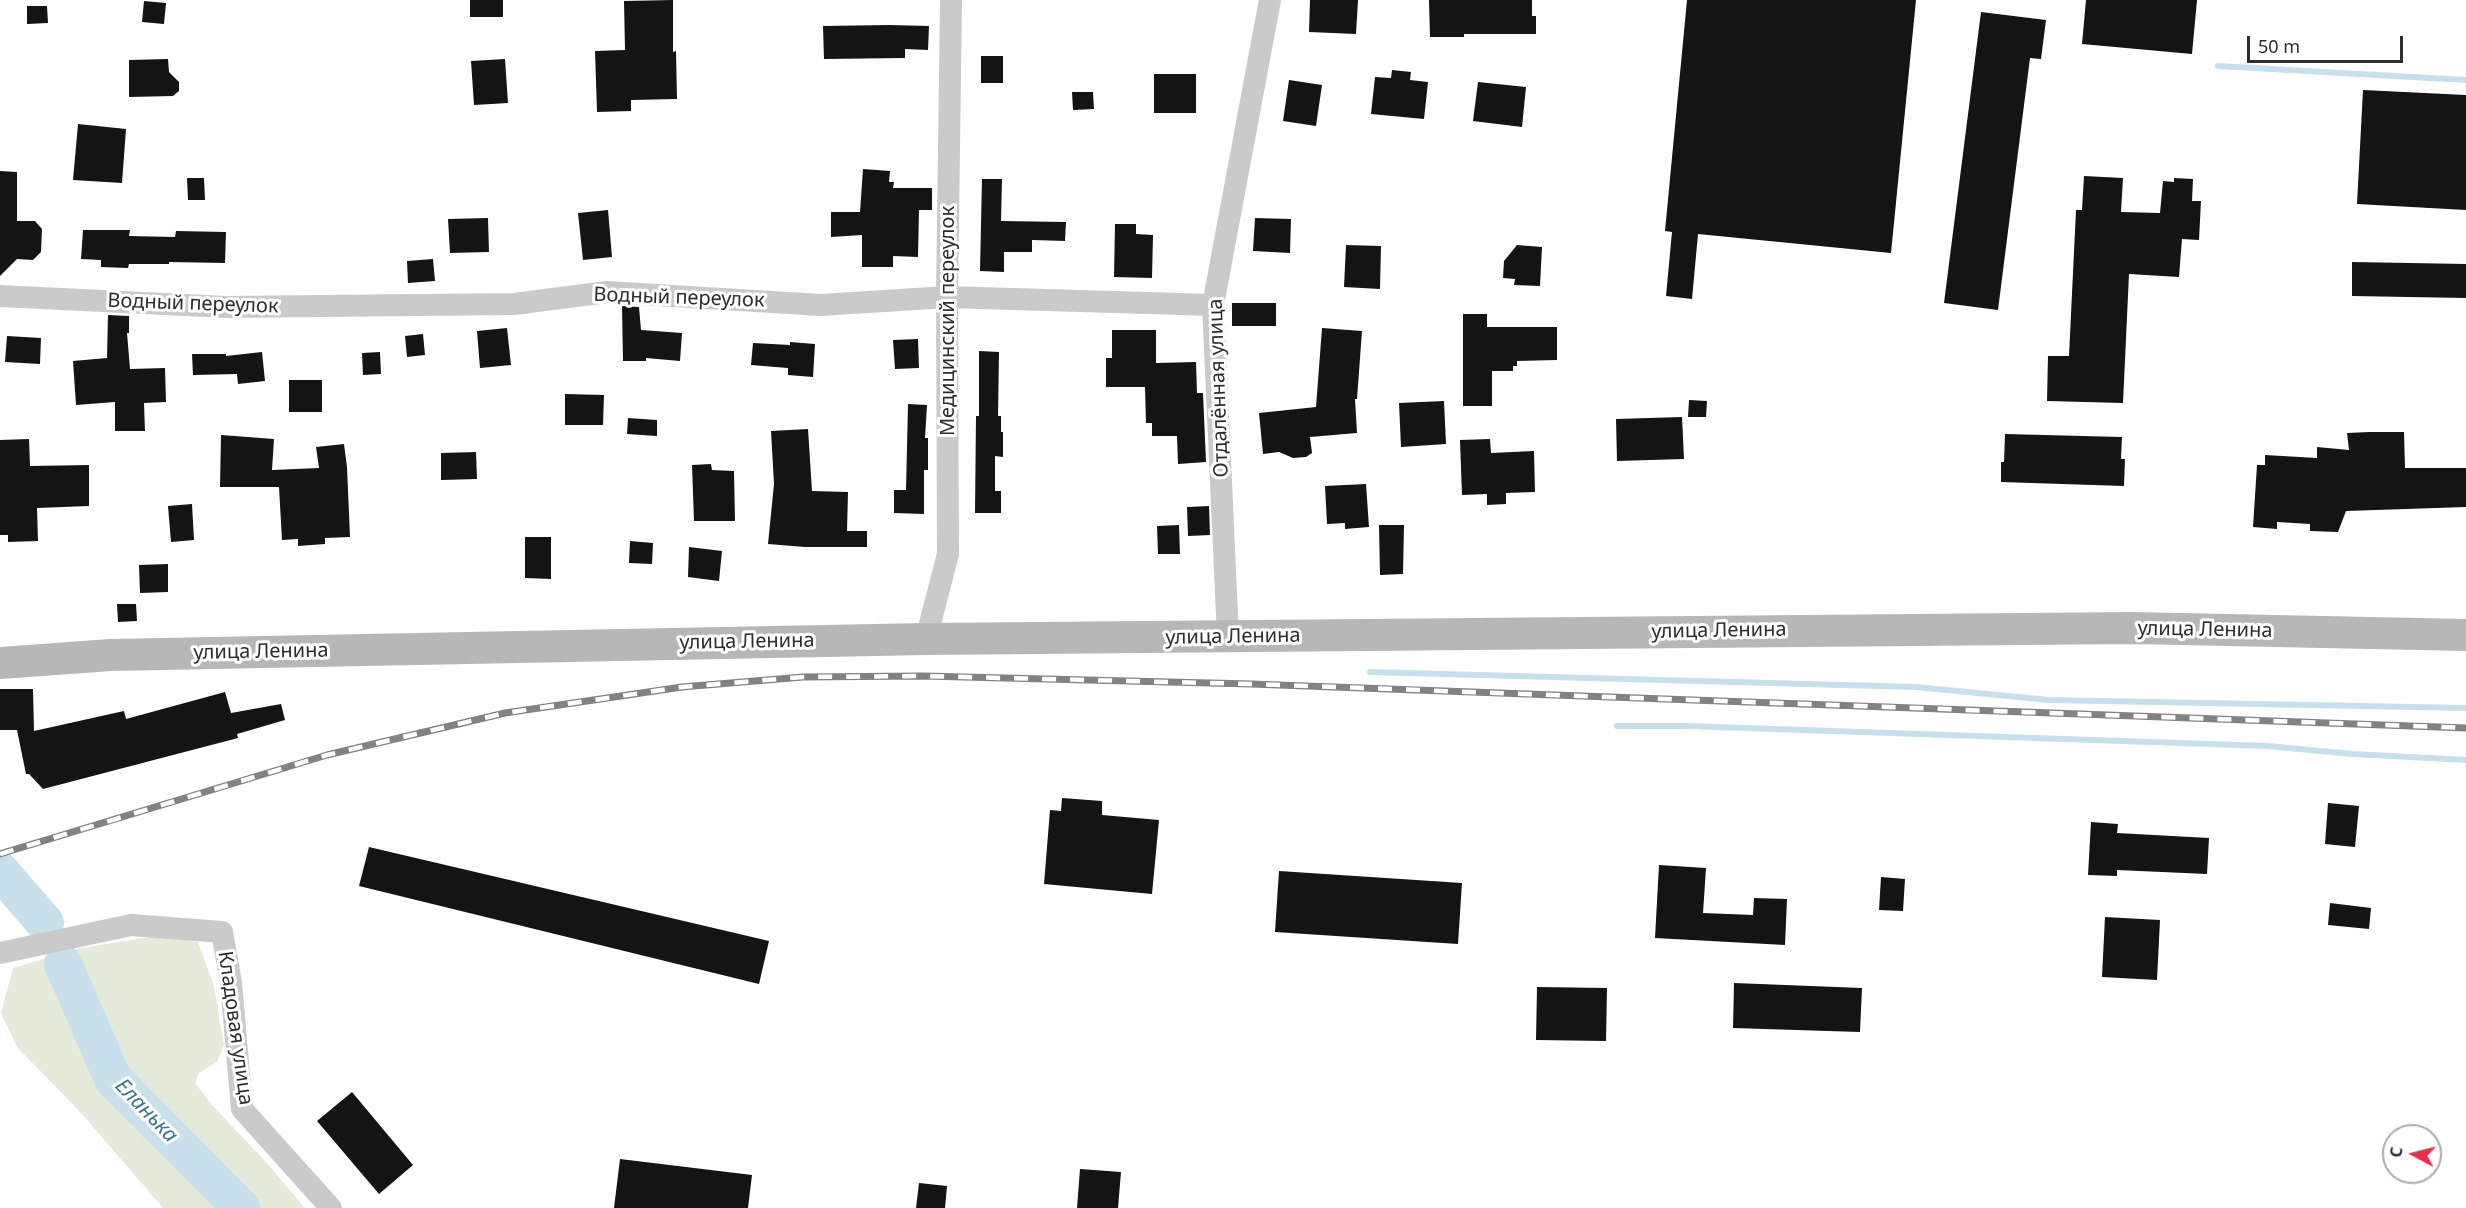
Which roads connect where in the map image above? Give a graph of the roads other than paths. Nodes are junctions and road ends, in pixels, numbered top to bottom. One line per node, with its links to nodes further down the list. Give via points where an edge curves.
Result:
1 (951, 0): 4 (street, Медицинский переулок)
2 (1270, 0): 5 (street, Отдалённая улица)
3 (0, 296): 4 (street, Водный переулок, via 226,307 514,304 607,292 822,305)
4 (947, 297): 5 (street, Водный переулок); 8 (street, Медицинский переулок, via 948,554)
5 (1213, 305): 7 (street, Отдалённая улица)
6 (2466, 635): 7 (main road, улица Ленина, via 2109,628)
7 (1228, 637): 8 (main road, улица Ленина)
8 (926, 639): 9 (main road, улица Ленина, via 111,655)
9 (0, 663)
10 (0, 953): 11 (street, Кладовая улица, via 131,925 222,932 231,983 242,1108)
11 (331, 1208)

